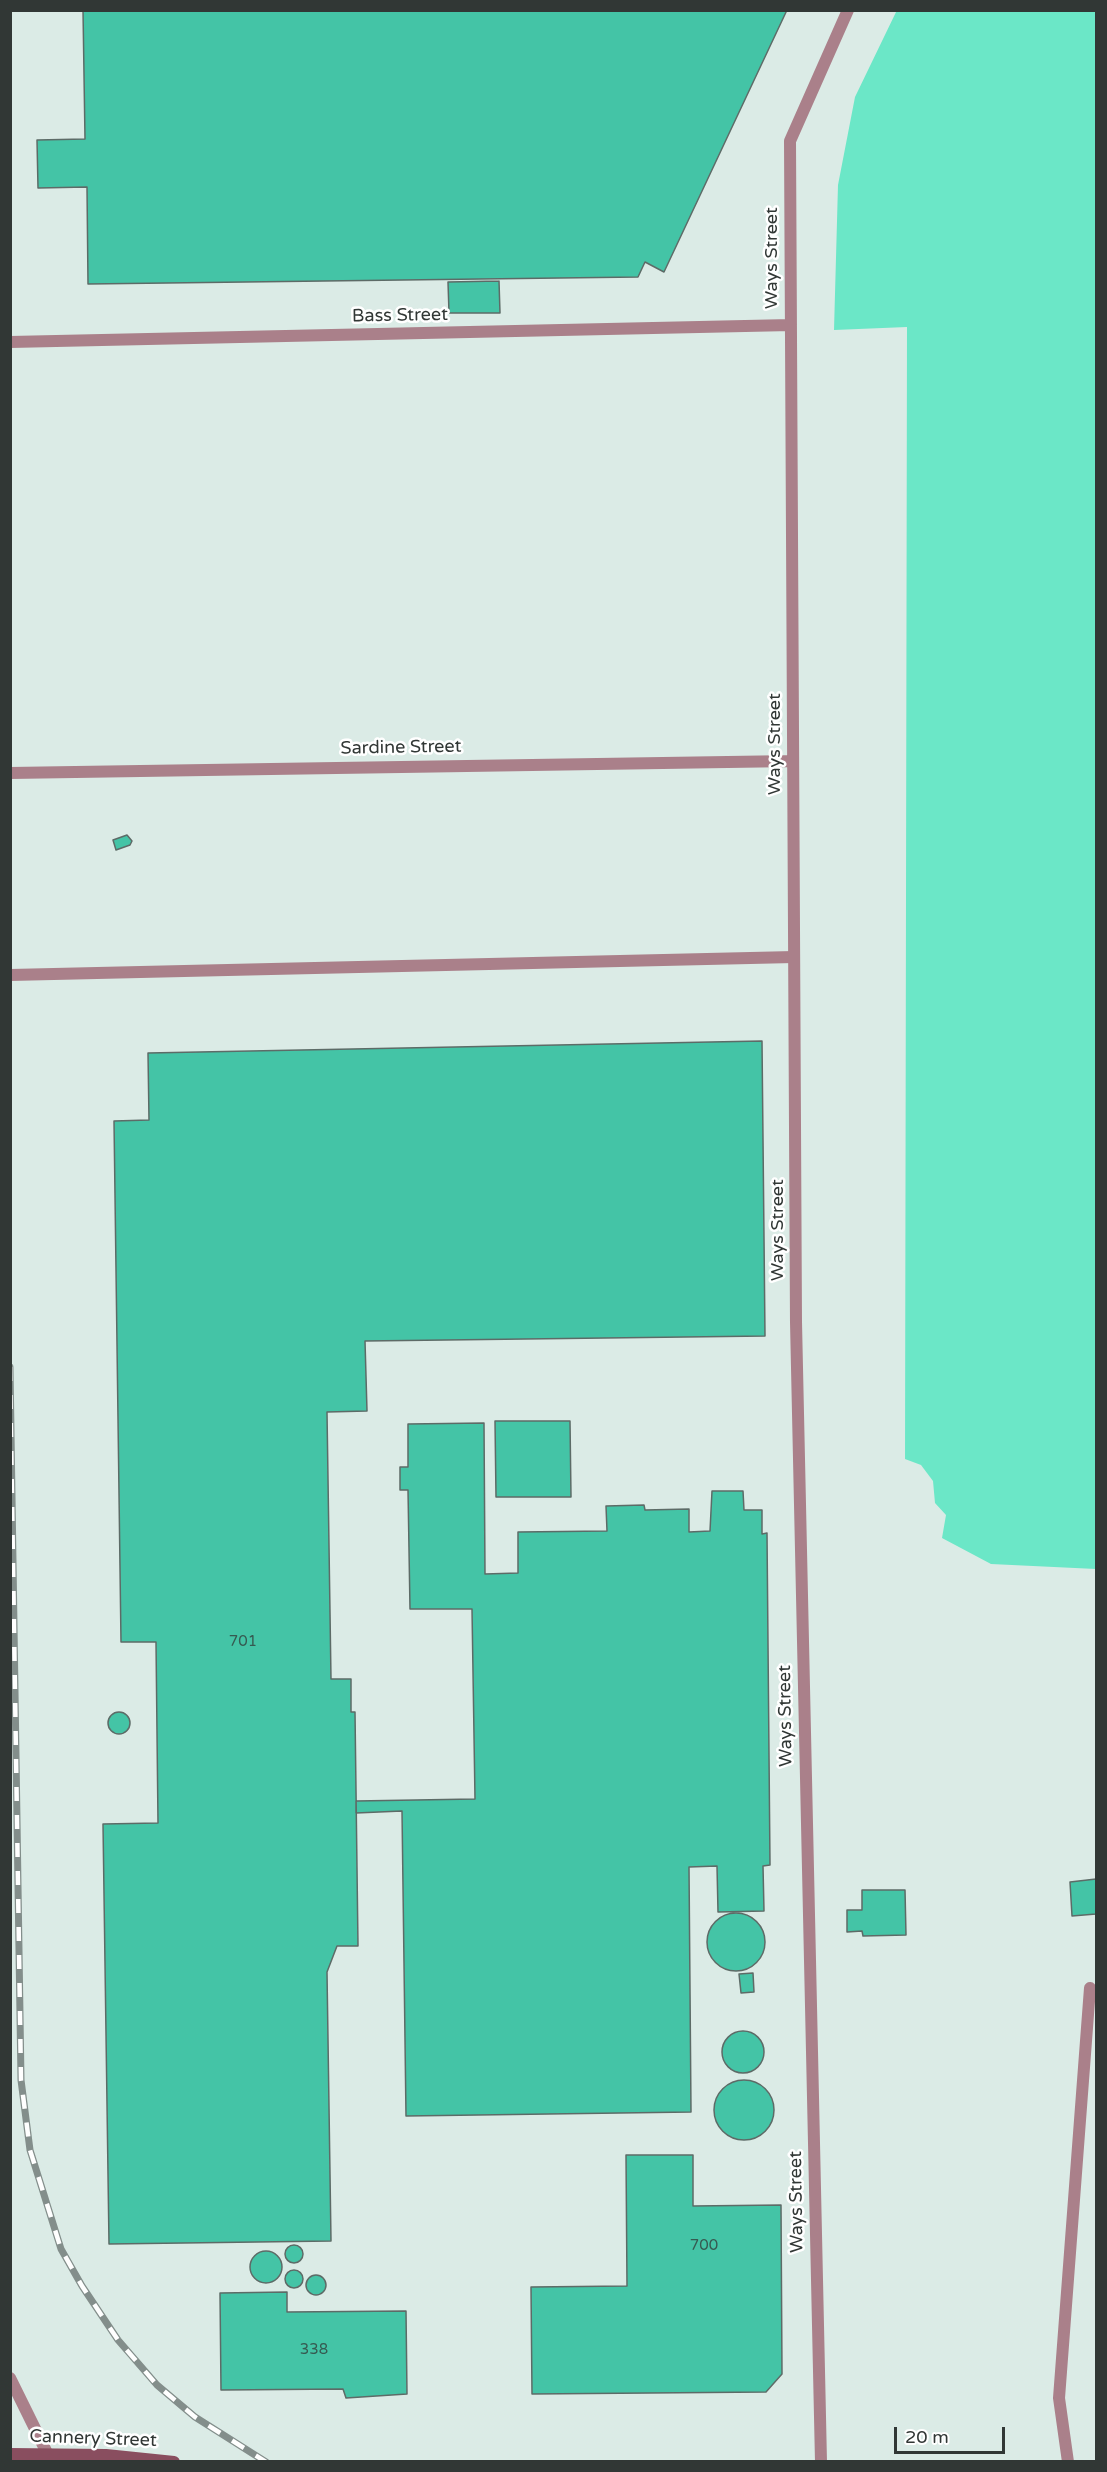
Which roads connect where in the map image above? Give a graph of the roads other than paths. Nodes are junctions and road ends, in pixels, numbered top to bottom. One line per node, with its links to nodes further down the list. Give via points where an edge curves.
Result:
1 (848, 10): 2 (street, Ways Street, via 790,141)
2 (791, 325): 3 (street, Bass Street); 4 (street, Ways Street)
3 (10, 342)
4 (792, 761): 5 (street, Sardine Street); 6 (street, Ways Street)
5 (10, 772)
6 (794, 957): 7 (street); 13 (street, Ways Street, via 796,1322)
7 (10, 975)
8 (1090, 1988): 14 (street, via 1059,2398)
9 (10, 2378): 11 (street)
10 (10, 2454): 11 (street, Cannery Street)
11 (48, 2458): 12 (street, Cannery Street, via 115,2456)
12 (174, 2462)
13 (821, 2462)
14 (1068, 2462)

